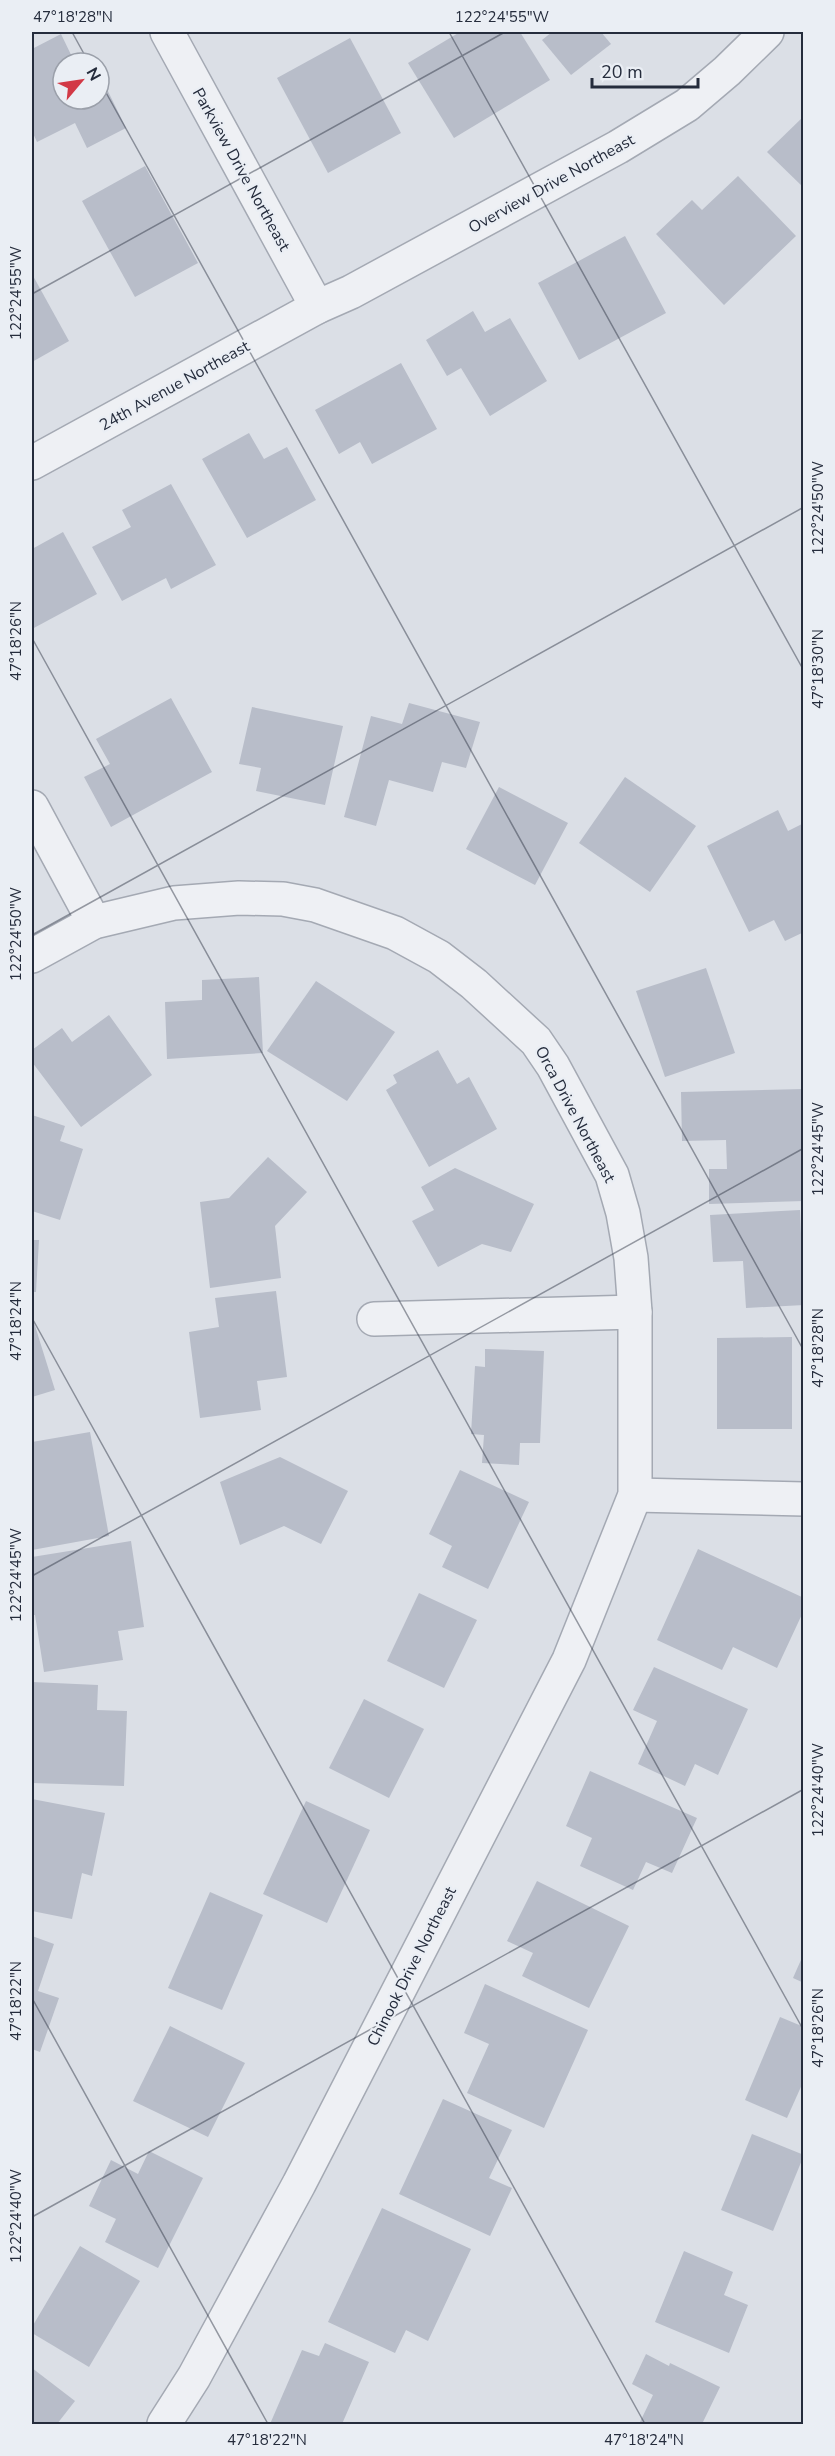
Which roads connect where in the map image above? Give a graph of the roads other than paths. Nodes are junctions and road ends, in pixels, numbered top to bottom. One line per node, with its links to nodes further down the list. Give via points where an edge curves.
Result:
1 (167, 32): 3 (street, Parkview Drive Northeast)
2 (767, 32): 3 (street, Overview Drive Northeast, via 677,111 618,147)
3 (317, 307): 4 (street, 24th Avenue Northeast)
4 (32, 463)
5 (32, 807): 6 (street)
6 (94, 922): 7 (street, Orca Drive Northeast); 8 (street, Orca Drive Northeast, via 174,903 283,899 355,917 439,957 536,1041 554,1066 612,1175 631,1258)
7 (32, 956)
8 (635, 1312): 9 (street); 10 (street, Orca Drive Northeast)
9 (374, 1319)
10 (635, 1495): 11 (street); 12 (street, Chinook Drive Northeast, via 569,1660 293,2194 194,2377)
11 (804, 1499)
12 (164, 2424)

